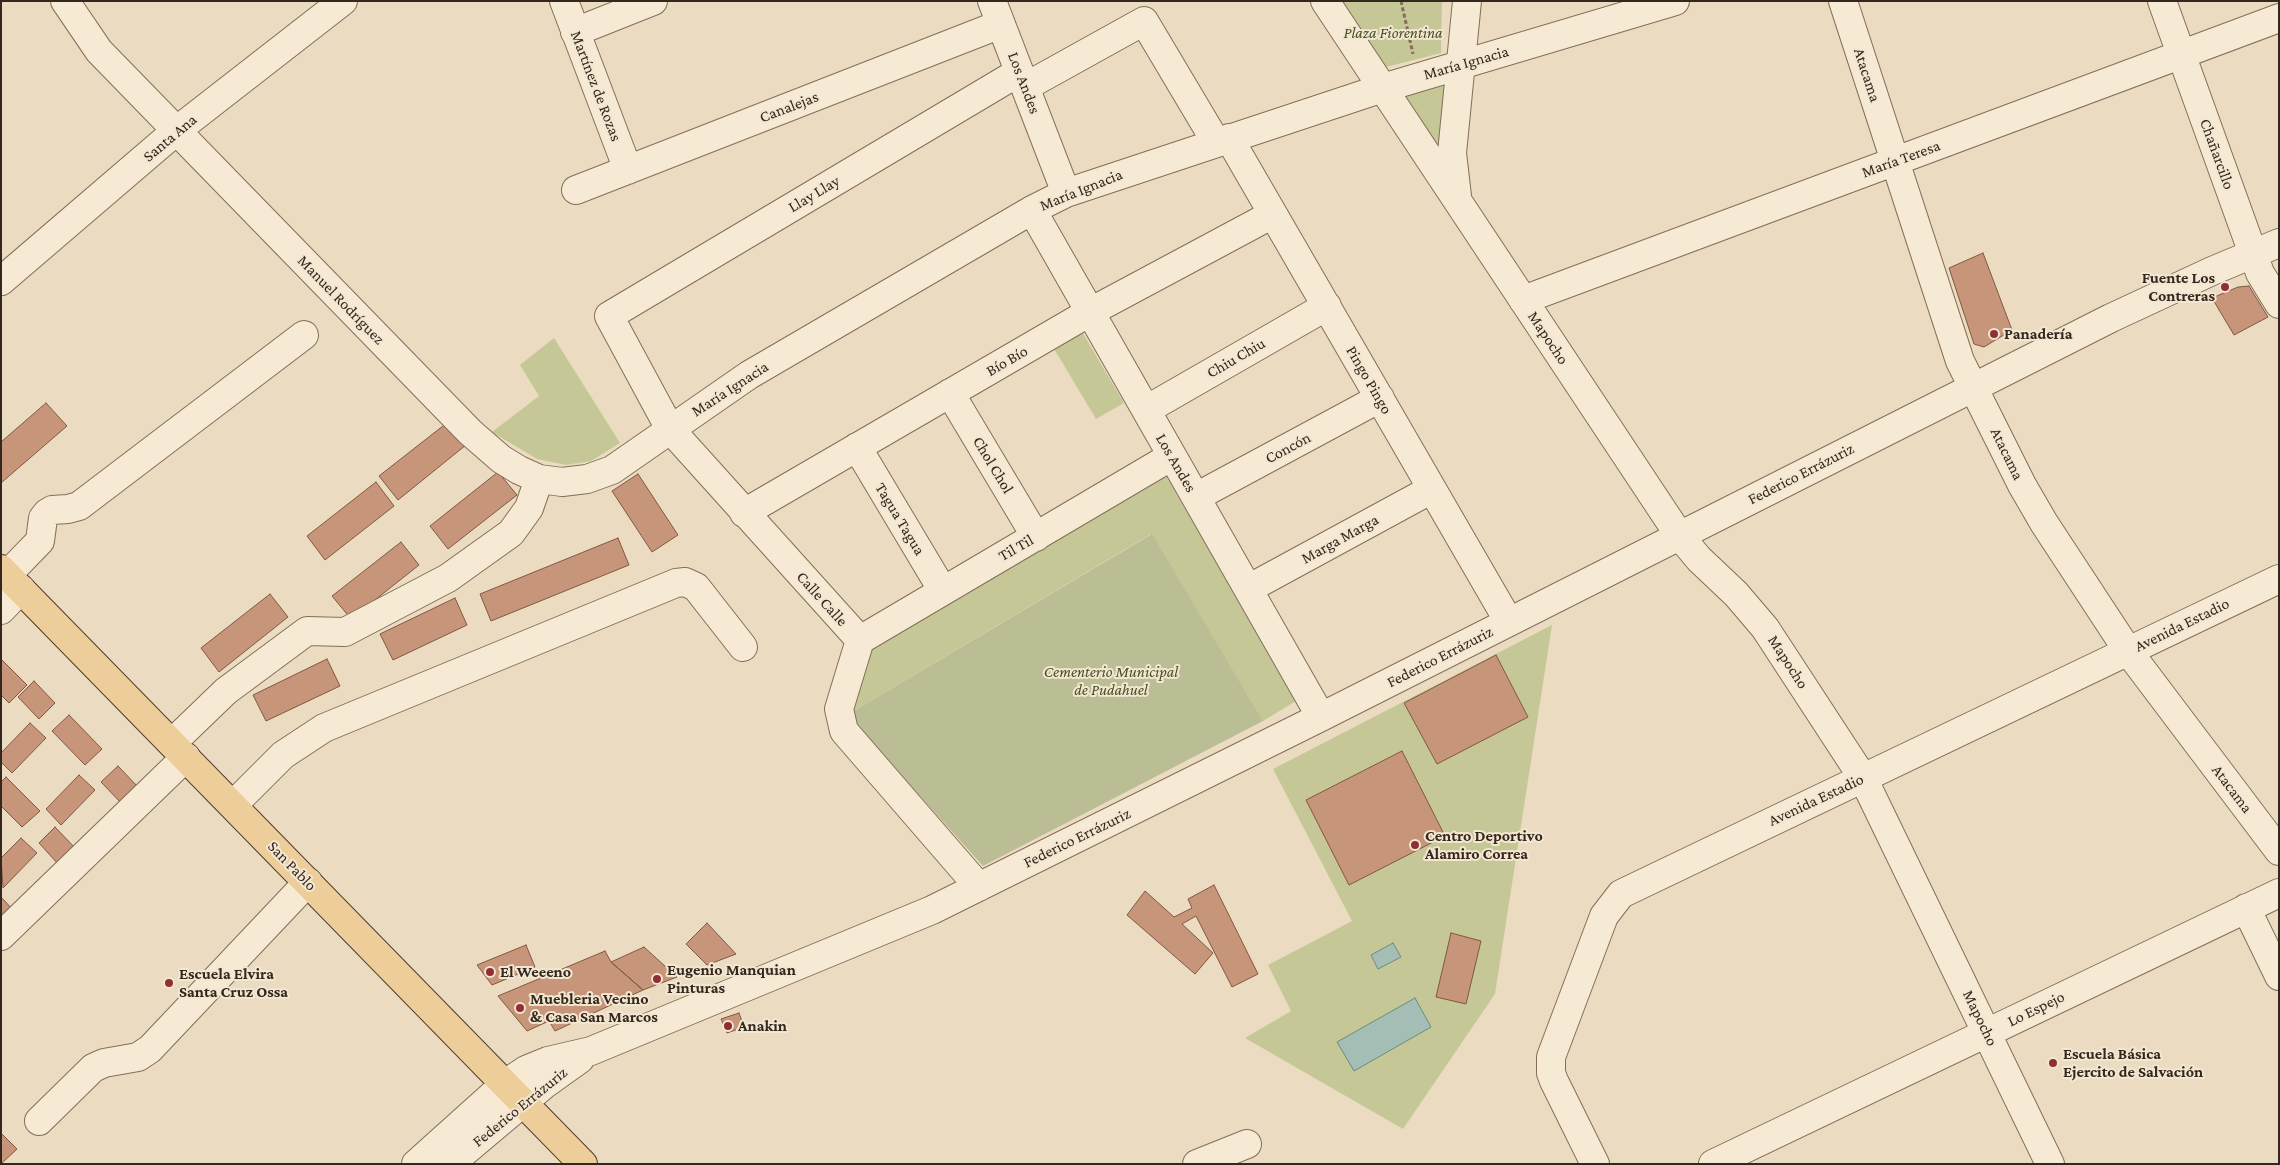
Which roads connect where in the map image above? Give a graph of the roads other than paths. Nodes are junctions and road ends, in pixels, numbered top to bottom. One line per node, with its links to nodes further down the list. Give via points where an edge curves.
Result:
1 (65, 1): 18 (street, Manuel Rodríguez, via 99,51)
2 (344, 1): 18 (street, Santa Ana)
3 (564, 1): 13 (street, Martínez de Rozas)
4 (653, 1): 13 (street)
5 (1325, 1): 17 (street, Mapocho)
6 (1467, 1): 15 (street, Mapocho)
7 (1675, 1): 15 (street, María Ignacia)
8 (1843, 1): 20 (street, Atacama)
9 (2162, 1): 14 (street, Chañarcillo)
10 (997, 12): 16 (street, Los Andes); 21 (street, Canalejas)
11 (2279, 18): 14 (street, María Teresa)
12 (1144, 21): 16 (street, Llay Llay); 19 (street, Pingo Pingo)
13 (575, 32): 21 (street, Martínez de Rozas)
14 (2182, 56): 20 (street, María Teresa); 28 (street, Chañarcillo)
15 (1461, 64): 17 (street, María Ignacia); 24 (street, Mapocho, via 1452,153)
16 (1022, 79): 23 (street, Los Andes); 34 (street, Llay Llay)
17 (1383, 88): 19 (street, María Ignacia); 24 (street, Mapocho)
18 (176, 131): 29 (street, Santa Ana); 43 (street, Manuel Rodríguez, via 475,437 501,459)
19 (1223, 140): 23 (street, María Ignacia); 26 (street, Pingo Pingo)
20 (1895, 161): 30 (street, María Teresa); 36 (street, Atacama, via 1952,339)
21 (628, 170): 22 (street, Canalejas)
22 (576, 190)
23 (1066, 193): 25 (street, María Ignacia)
24 (1459, 203): 30 (street, Mapocho)
25 (1032, 210): 33 (street, Los Andes); 40 (street, María Ignacia, via 749,375)
26 (1273, 214): 32 (street, Pingo Pingo); 33 (street, Bío Bío)
27 (2279, 243): 28 (street, Federico Errázuriz)
28 (2253, 254): 31 (street, Chañarcillo, via 2264,281); 36 (street, Federico Errázuriz, via 2164,292)
29 (1, 281)
30 (1523, 300): 47 (street, Mapocho)
31 (2279, 304)
32 (1327, 306): 38 (street, Pingo Pingo); 39 (street, Chiu Chiu)
33 (1090, 312): 37 (street, Bío Bío); 39 (street, Los Andes)
34 (609, 316): 40 (street, Calle Calle)
35 (304, 335): 49 (street, via 79,506 47,513 43,518 40,541)
36 (1974, 388): 47 (street, Federico Errázuriz); 57 (street, Atacama, via 2032,505)
37 (950, 393): 41 (street, Bío Bío); 48 (street, Chol Chol)
38 (1380, 398): 44 (street, Pingo Pingo); 45 (street, Concón)
39 (1146, 410): 42 (street, Los Andes)
40 (670, 429): 43 (street, María Ignacia, via 601,475 574,482); 46 (street, Calle Calle)
41 (857, 448): 46 (street, Bío Bío); 52 (street, Tagua Tagua)
42 (1172, 456): 45 (street, Los Andes); 48 (street, Til Til)
43 (539, 479): 59 (street, via 529,508 511,533 448,578 345,632 307,631 226,691)
44 (1432, 489): 51 (street, Marga Marga); 54 (street, Pingo Pingo)
45 (1196, 498): 51 (street, Los Andes)
46 (744, 513): 55 (street, Calle Calle)
47 (1679, 535): 54 (street, Federico Errázuriz); 60 (street, Mapocho, via 1765,628)
48 (1036, 537): 52 (street, Til Til)
49 (10, 577): 53 (street); 59 (main road, San Pablo)
50 (2279, 579): 57 (street, Avenida Estadio)
51 (1248, 589): 58 (street, Los Andes)
52 (943, 592): 55 (street, Til Til)
53 (1, 610)
54 (1509, 622): 58 (street, Federico Errázuriz)
55 (860, 640): 64 (street, Calle Calle, via 839,709 844,731)
56 (742, 647): 61 (street, via 696,587 686,582 676,583 324,728 283,755)
57 (2128, 651): 60 (street, Avenida Estadio); 62 (street, Atacama)
58 (1321, 717): 64 (street, Federico Errázuriz)
59 (179, 750): 61 (main road, San Pablo); 67 (street)
60 (1863, 778): 69 (street, Mapocho); 80 (street, Avenida Estadio, via 1620,894 1608,908 1550,1065 1554,1081)
61 (233, 805): 63 (main road, San Pablo)
62 (2279, 851)
63 (308, 882): 71 (main road, San Pablo); 73 (street, via 150,1049 138,1057 93,1068)
64 (979, 887): 70 (street, Federico Errázuriz, via 875,935)
65 (2279, 893): 66 (street, Lo Espejo)
66 (2246, 908): 68 (street); 69 (street, Lo Espejo)
67 (1, 936)
68 (2279, 976)
69 (1987, 1033): 75 (street, Lo Espejo); 81 (street, Mapocho)
70 (591, 1051): 71 (street, Federico Errázuriz, via 539,1064); 72 (street, Federico Errázuriz)
71 (505, 1084): 72 (main road, San Pablo); 76 (street, Federico Errázuriz)
72 (524, 1104): 77 (street, Federico Errázuriz); 78 (main road, San Pablo)
73 (39, 1121)
74 (1248, 1144): 79 (street)
75 (1722, 1162)
76 (416, 1164)
77 (450, 1164)
78 (583, 1164)
79 (1197, 1164)
80 (1595, 1164)
81 (2050, 1164)

